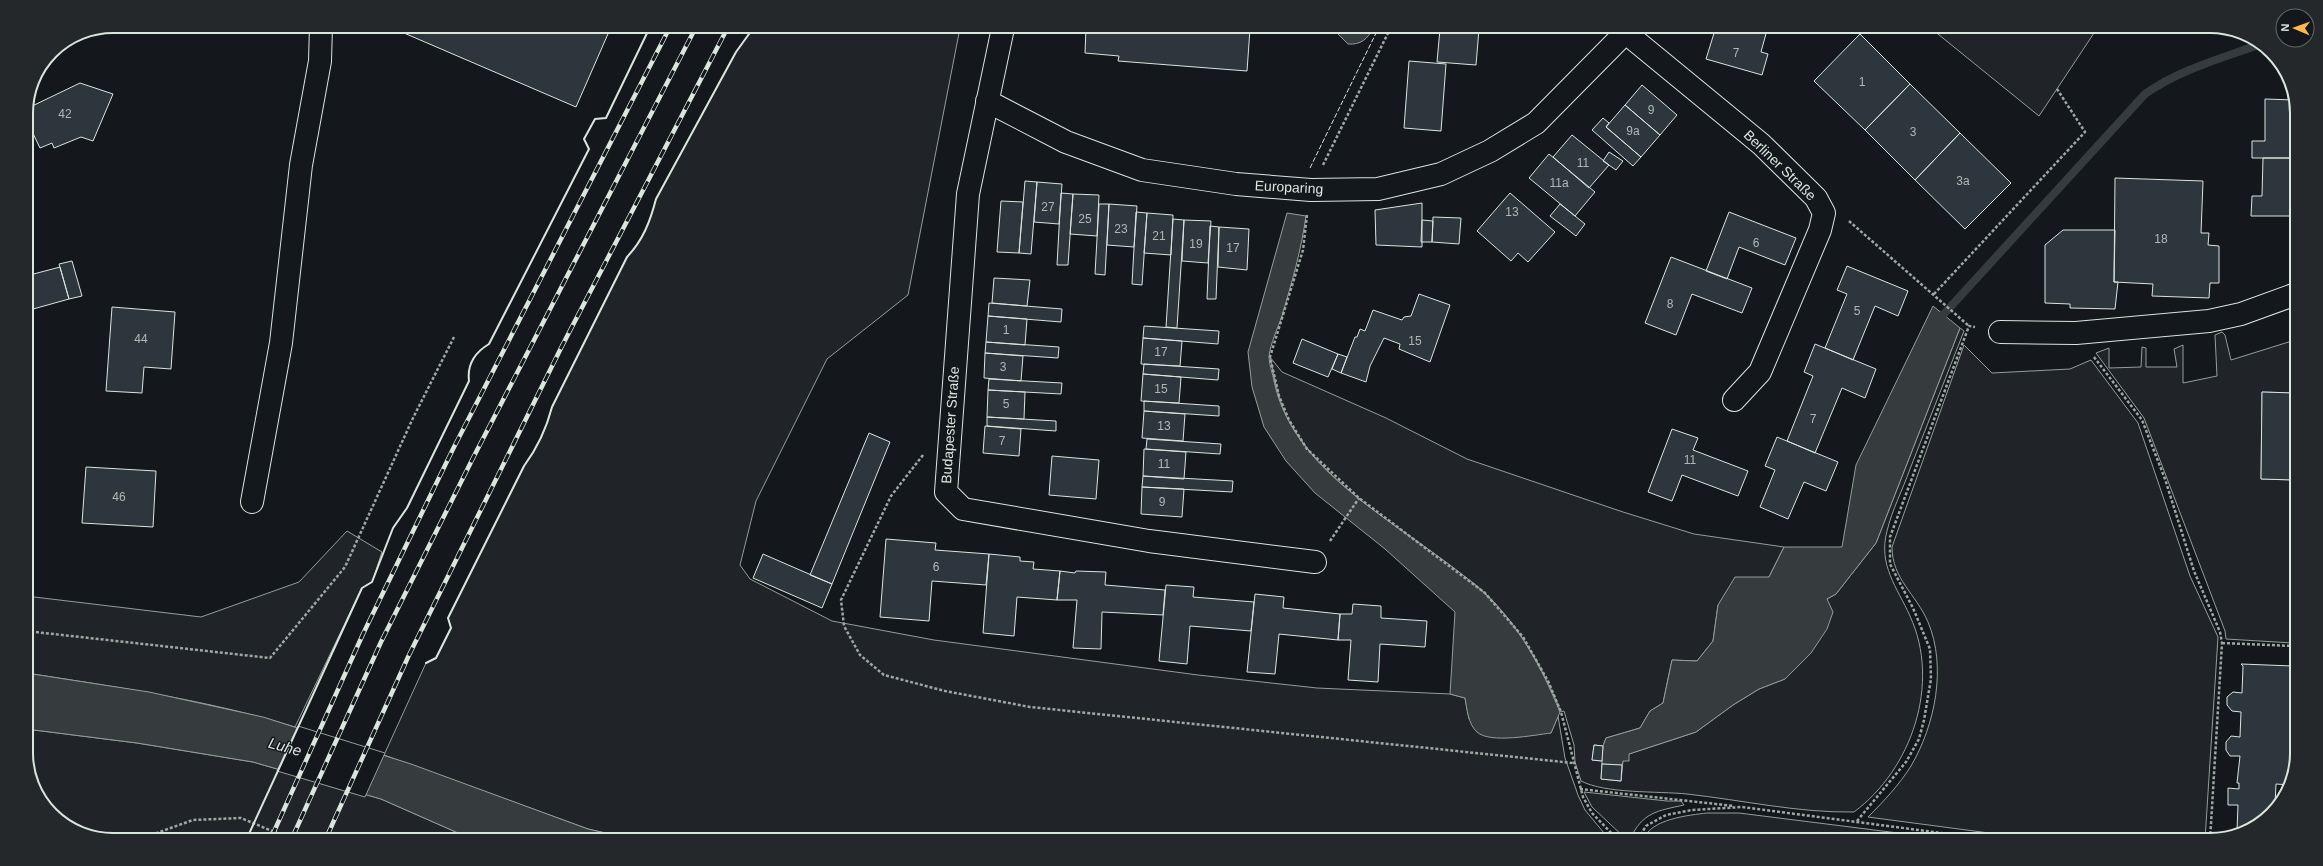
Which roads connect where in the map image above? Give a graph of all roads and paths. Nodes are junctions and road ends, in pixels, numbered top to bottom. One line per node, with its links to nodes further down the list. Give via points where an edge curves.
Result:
1 (321, 33): 19 (street, via 320,61 301,166 281,343)
2 (1002, 33): 7 (street)
3 (1388, 33): 8 (path)
4 (1626, 33): 8 (street, Europaring, via 1536,123 1490,150 1441,174 1378,189)
5 (1630, 33): 9 (street, Berliner Straße, via 1761,144 1816,198)
6 (2057, 89): 10 (path, via 2085,132)
7 (987, 101): 8 (street, Europaring, via 1066,142 1142,170 1236,184); 17 (street, Budapester Straße, via 968,194)
8 (1311, 190): 18 (path, via 1303,250 1270,357 1279,396 1289,420 1308,449)
9 (1824, 213): 10 (path, via 1842,216); 16 (street, Berliner Straße, via 1820,230 1760,372)
10 (1934, 294): 12 (path)
11 (2290, 296): 14 (street, via 2241,314 2209,321)
12 (1969, 326): 13 (path); 28 (path, via 1890,537 1890,564 1913,608 1930,649 1930,679 1924,720 1906,762)
13 (2000, 332): 14 (street)
14 (2076, 333): 23 (path, via 2142,420 2165,479 2194,571 2220,632)
15 (454, 337): 22 (path, via 413,418 345,567 270,658)
16 (1734, 400)
17 (948, 442): 21 (street, Budapester Straße, via 946,492 963,508 1149,541); 25 (path, via 923,455 891,496 841,600 844,626 860,655 884,675 945,691 1030,707)
18 (1359, 498): 20 (path); 25 (path, via 1485,593 1522,637 1548,681 1561,712)
19 (252, 502)
20 (1342, 523)
21 (1315, 562)
22 (33, 633)
23 (2222, 643): 24 (path); 34 (path)
24 (2290, 646)
25 (1573, 763): 26 (path)
26 (1580, 788): 27 (path); 31 (path, via 1592,812)
27 (1742, 806): 28 (path); 32 (path, via 1666,815 1646,826)
28 (1857, 821): 33 (path)
29 (159, 833): 30 (path, via 194,820 240,818)
30 (277, 833)
31 (1612, 833)
32 (1642, 833)
33 (1944, 833)
34 (2210, 833)

